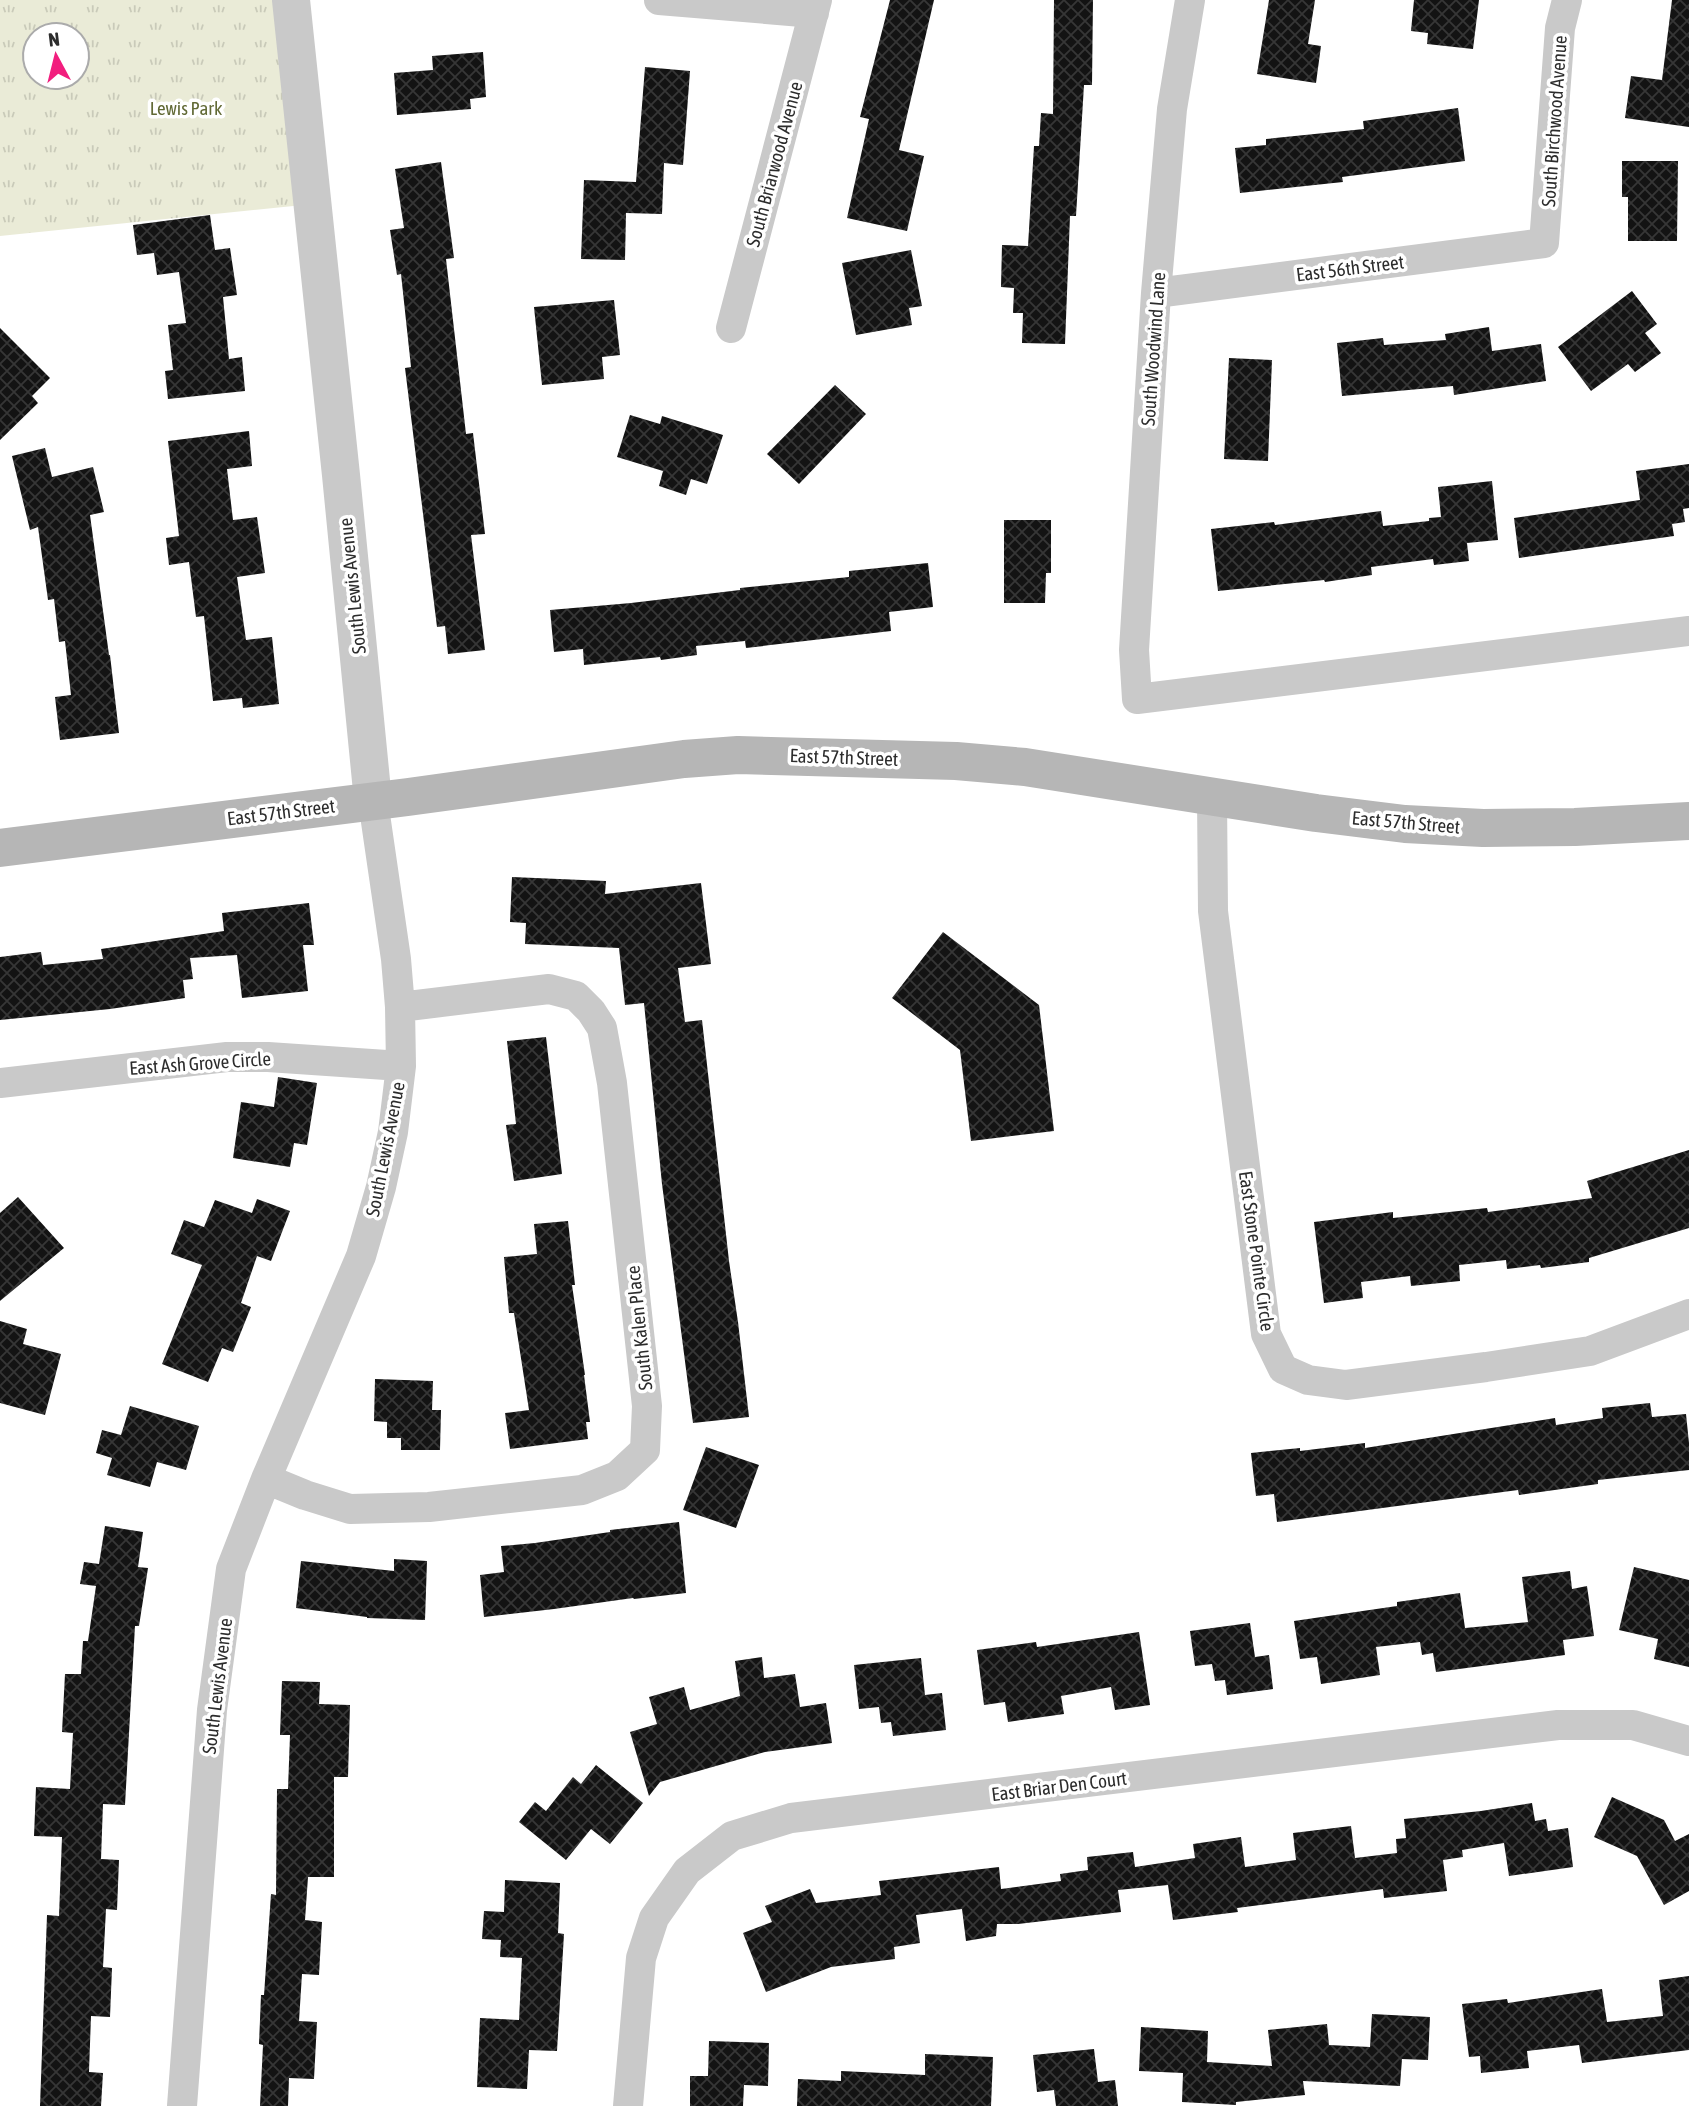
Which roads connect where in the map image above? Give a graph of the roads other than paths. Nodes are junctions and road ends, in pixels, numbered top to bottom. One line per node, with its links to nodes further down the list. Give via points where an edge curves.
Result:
1 (291, 0): 11 (street, South Lewis Avenue)
2 (659, 0): 5 (street)
3 (1190, 0): 7 (street, South Woodwind Lane, via 1172,109)
4 (1567, 0): 6 (street, South Birchwood Avenue, via 1560,28)
5 (816, 6): 8 (street, South Briarwood Avenue)
6 (1544, 243): 7 (street, East 56th Street)
7 (1156, 293): 9 (street, South Woodwind Lane, via 1134,650 1137,699)
8 (731, 328)
9 (1689, 631)
10 (1212, 797): 11 (main road, East 57th Street, via 1025,767 760,755 684,759); 12 (main road, East 57th Street, via 1405,824 1574,827); 17 (street, East Stone Pointe Circle, via 1216,938 1266,1335 1283,1369 1308,1380 1346,1385 1461,1370 1590,1351)
11 (373, 801): 13 (main road, East 57th Street); 14 (street, South Lewis Avenue)
12 (1689, 821)
13 (0, 848)
14 (400, 1007): 15 (street, South Lewis Avenue); 18 (street, South Kalen Place, via 549,989 576,996 602,1028 647,1406 645,1450 617,1476 582,1490 429,1507 350,1509)
15 (401, 1066): 16 (street, East Ash Grove Circle, via 227,1057); 18 (street, South Lewis Avenue, via 381,1187 361,1256)
16 (0, 1083)
17 (1689, 1314)
18 (266, 1479): 20 (street, South Lewis Avenue, via 231,1569 212,1710)
19 (1689, 1741): 21 (street, East Briar Den Court, via 1633,1724 1558,1725 791,1818 732,1836 687,1871 654,1918 641,1958)
20 (183, 2106)
21 (628, 2106)

